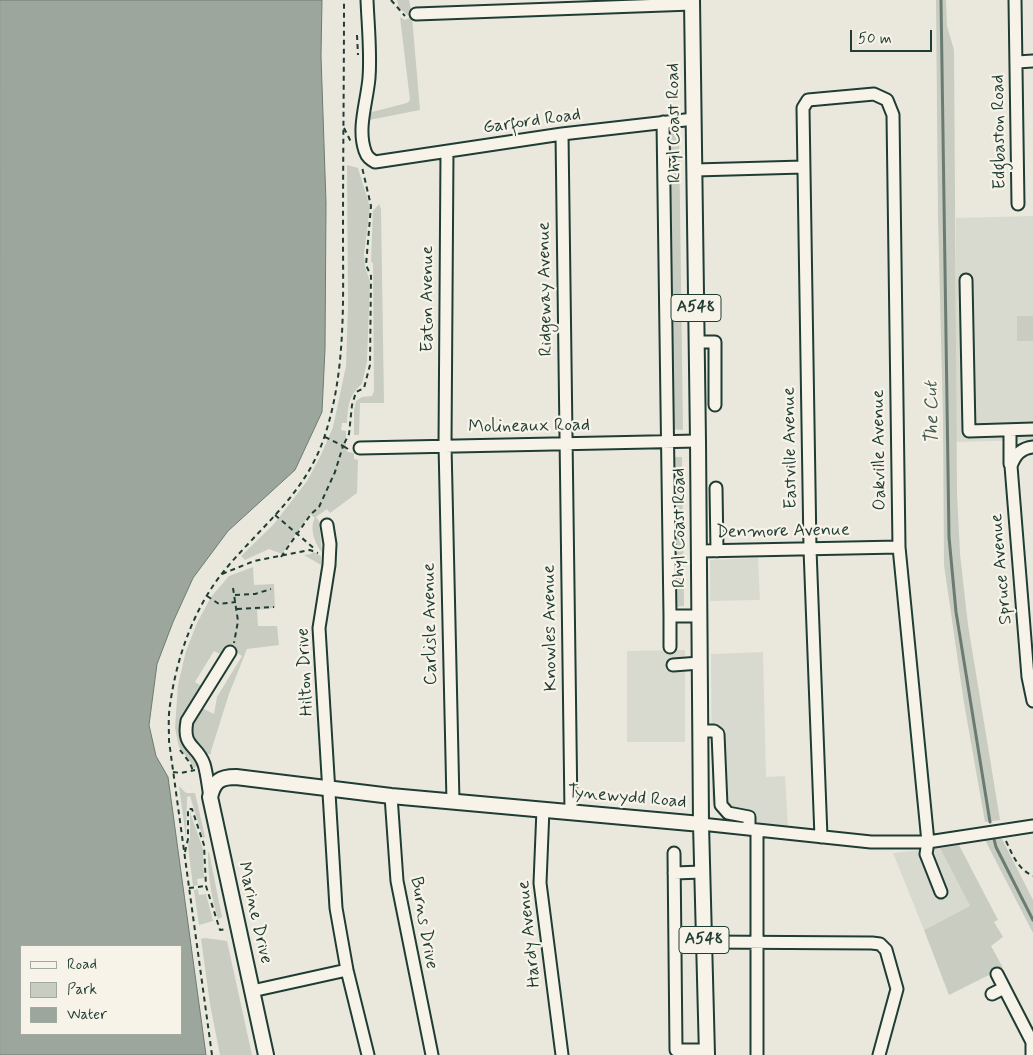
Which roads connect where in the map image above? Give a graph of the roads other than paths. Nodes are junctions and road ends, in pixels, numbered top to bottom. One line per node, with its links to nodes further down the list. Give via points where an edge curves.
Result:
1 (367, 0): 11 (street, Garford Road, via 369,77 362,125 368,158 375,162)
2 (1016, 0): 6 (street, Edgbaston Road)
3 (692, 2): 4 (street); 8 (main road, Rhyl Coast Road / A548)
4 (416, 14)
5 (1033, 61): 6 (street)
6 (1017, 62): 14 (street, Edgbaston Road)
7 (847, 96): 12 (street, Eastville Avenue, via 808,100 803,108); 29 (street, Oakville Avenue, via 874,94 888,100 893,114)
8 (694, 119): 9 (street, Garford Road); 13 (main road, Rhyl Coast Road / A548)
9 (663, 122): 10 (street, Garford Road); 21 (street)
10 (562, 134): 11 (street, Garford Road); 22 (street, Ridgeway Avenue)
11 (447, 152): 23 (street, Eaton Avenue)
12 (804, 167): 13 (street); 30 (street, Eastville Avenue)
13 (695, 170): 16 (main road, Rhyl Coast Road / A548)
14 (1018, 204)
15 (966, 280): 19 (street, via 970,432)
16 (697, 342): 17 (street, via 715,342); 20 (main road, Rhyl Coast Road / A548)
17 (715, 405)
18 (1033, 429): 19 (street)
19 (1010, 430): 26 (street, Spruce Avenue)
20 (698, 441): 21 (street, Molineaux Road); 31 (main road, Rhyl Coast Road / A548)
21 (669, 442): 22 (street, Molineaux Road); 33 (street)
22 (566, 444): 23 (street, Molineaux Road); 46 (street, Knowles Avenue)
23 (445, 445): 25 (street, Molineaux Road); 44 (street, Carlisle Avenue)
24 (1033, 447): 26 (street, via 1024,449)
25 (360, 448)
26 (1010, 466): 39 (street, Spruce Avenue, via 1028,677)
27 (716, 488): 32 (street)
28 (326, 525): 41 (street, Hilton Drive, via 335,545 319,628)
29 (899, 547): 30 (street, Denmore Avenue); 51 (street, Oakville Avenue)
30 (810, 549): 32 (street, Denmore Avenue); 50 (street, Eastville Avenue)
31 (699, 551): 32 (street, Denmore Avenue); 34 (main road, Rhyl Coast Road / A548)
32 (717, 551)
33 (670, 616): 34 (street); 35 (street)
34 (699, 616): 37 (main road, Rhyl Coast Road / A548)
35 (670, 647)
36 (230, 652): 43 (street, via 187,721 185,732 191,747 204,763)
37 (700, 663): 38 (street); 40 (main road, Rhyl Coast Road / A548)
38 (673, 664)
39 (1033, 701)
40 (700, 731): 47 (main road, Rhyl Coast Road / A548); 49 (street, via 718,734 721,806 728,813 749,817)
41 (330, 788): 42 (main road, Tynewydd Road); 43 (main road, Tynewydd Road, via 236,777 217,781); 58 (street, Hilton Drive, via 336,908)
42 (391, 796): 44 (main road, Tynewydd Road); 66 (street, Burns Drive, via 397,881)
43 (210, 797): 61 (main road, Marine Drive)
44 (453, 802): 45 (main road, Tynewydd Road)
45 (543, 809): 46 (main road, Tynewydd Road); 67 (street, Hardy Avenue, via 540,883)
46 (571, 812): 47 (main road, Tynewydd Road)
47 (701, 824): 49 (street, Tynewydd Road); 53 (main road, Rhyl Coast Road / A548)
48 (1033, 826): 51 (street, Tynewydd Road)
49 (753, 830): 50 (street, Tynewydd Road); 57 (street)
50 (821, 837): 51 (street, Tynewydd Road, via 871,842)
51 (928, 842): 55 (street, Oakville Avenue, via 926,854)
52 (674, 853): 54 (street)
53 (702, 872): 54 (street); 56 (main road, Rhyl Coast Road / A548)
54 (674, 873): 63 (street, via 676,1050)
55 (941, 892)
56 (704, 942): 57 (street); 63 (main road, Rhyl Coast Road / A548)
57 (758, 942): 68 (street); 69 (street, via 880,944 886,950 897,989)
58 (347, 970): 61 (street); 65 (street, Hilton Drive)
59 (997, 974): 60 (street)
60 (1004, 988): 62 (street); 70 (street, via 1032,1042)
61 (252, 991): 64 (main road, Marine Drive)
62 (992, 994)
63 (706, 1052)
64 (266, 1055)
65 (368, 1055)
66 (432, 1055)
67 (562, 1055)
68 (757, 1055)
69 (879, 1055)
70 (1032, 1055)

